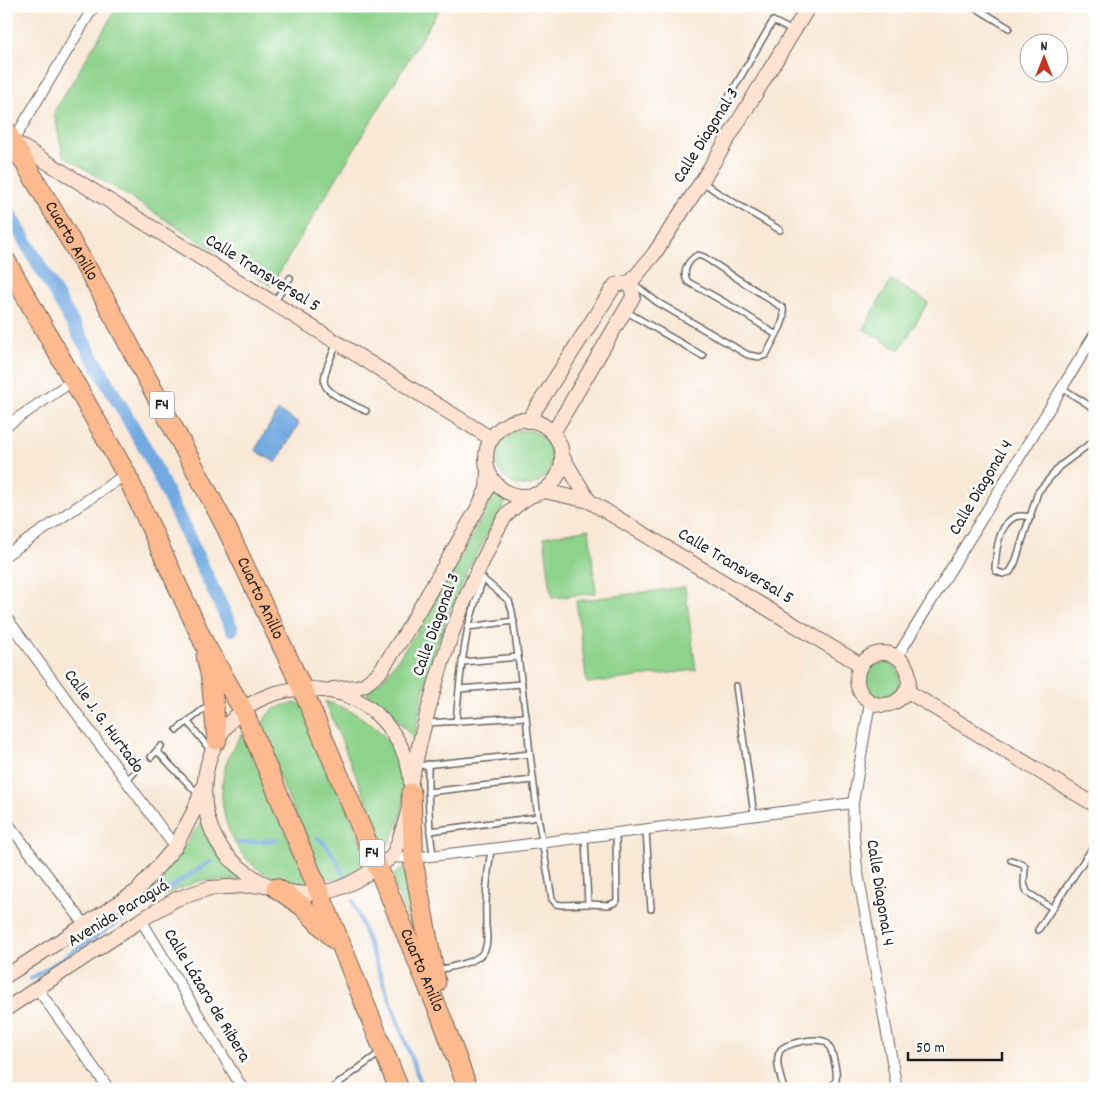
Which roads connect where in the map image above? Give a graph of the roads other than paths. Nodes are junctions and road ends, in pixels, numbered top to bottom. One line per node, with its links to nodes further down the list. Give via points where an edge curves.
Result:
1 (94, 6): 7 (street)
2 (809, 6): 5 (main road, Calle Diagonal 3)
3 (973, 6): 4 (lane)
4 (1009, 28)
5 (794, 31): 6 (lane, via 774,21); 8 (main road, Calle Diagonal 3)
6 (723, 107)
7 (10, 136): 17 (main road, Calle Transversal 5, via 277,298); 46 (highway, Cuarto Anillo / F4, via 102,294 172,424 226,527)
8 (702, 181): 9 (lane); 11 (main road, Calle Diagonal 3, via 654,254)
9 (780, 230)
10 (6, 261): 19 (highway)
11 (631, 282): 12 (main road, via 633,296); 13 (main road, Calle Diagonal 3, via 615,286); 15 (lane, via 657,302 748,355 760,358 766,354)
12 (624, 311): 16 (main road); 18 (lane)
13 (588, 327): 16 (main road); 23 (main road, Calle Diagonal 3)
14 (1095, 334): 20 (street, Calle Diagonal 4)
15 (776, 335): 15 (lane, via 784,316 783,308 704,257 692,258 685,271 688,282)
16 (607, 339): 25 (main road)
17 (337, 343): 22 (lane, via 324,376 325,385 332,393); 26 (main road, Calle Transversal 5)
18 (703, 356)
19 (74, 380): 24 (street); 30 (highway)
20 (1062, 388): 21 (lane); 41 (street, Calle Diagonal 4)
21 (1095, 409)
22 (366, 411)
23 (528, 421): 25 (main road); 26 (main road, via 507,424)
24 (6, 426)
25 (553, 433): 28 (main road)
26 (492, 439): 29 (main road, via 486,458)
27 (1095, 440): 33 (lane, via 1060,466 1038,492)
28 (562, 456): 31 (main road, via 558,476); 32 (main road, Calle Transversal 5)
29 (488, 471): 31 (main road, via 495,483 506,491 518,496); 48 (main road, Calle Diagonal 3, via 487,489 479,506 379,673 364,685)
30 (126, 474): 34 (street); 39 (highway)
31 (538, 493): 32 (main road, Calle Transversal 5); 35 (main road, Calle Diagonal 3, via 515,506 504,518)
32 (589, 501): 43 (main road, Calle Transversal 5)
33 (1031, 517): 33 (lane, via 1015,563 1010,572 1000,573 995,568 996,546 1005,526 1014,517)
34 (6, 555)
35 (480, 576): 37 (lane, via 509,602); 38 (lane); 56 (main road, Calle Diagonal 3, via 466,594 436,677)
36 (6, 617): 64 (street, Calle J. G. Hurtado)
37 (514, 621): 38 (lane); 40 (lane)
38 (468, 627): 42 (lane)
39 (204, 643): 50 (highway); 52 (highway)
40 (518, 657): 42 (lane); 44 (lane)
41 (897, 657): 43 (main road, via 873,655); 49 (main road, via 909,676)
42 (462, 662): 47 (lane)
43 (861, 665): 51 (main road, via 856,681 858,690)
44 (522, 684): 47 (lane); 53 (lane)
45 (736, 686): 69 (lane)
46 (302, 688): 48 (main road); 52 (main road, via 274,694); 83 (highway, Cuarto Anillo / F4)
47 (459, 689): 55 (lane)
48 (327, 690): 66 (main road, via 361,703 388,726 405,758)
49 (907, 691): 51 (main road, via 895,703 886,706); 68 (main road)
50 (213, 701): 54 (lane); 58 (highway)
51 (870, 702): 67 (street, Calle Diagonal 4)
52 (243, 710): 58 (main road, via 228,724); 85 (highway)
53 (526, 717): 55 (lane); 59 (lane)
54 (188, 722): 57 (lane); 58 (lane)
55 (456, 722): 56 (lane)
56 (424, 724): 61 (main road, Calle Diagonal 3)
57 (177, 730)
58 (214, 746): 65 (main road)
59 (530, 754): 61 (lane); 63 (lane)
60 (150, 757): 65 (lane, via 159,748)
61 (421, 765): 66 (main road, Calle Diagonal 3)
62 (134, 773): 64 (lane)
63 (534, 780): 66 (lane); 70 (lane)
64 (126, 781): 78 (street, Calle J. G. Hurtado)
65 (202, 789): 78 (main road, Avenida Paraguá); 84 (main road, via 206,814 218,843 238,867)
66 (416, 790): 73 (lane); 81 (highway); 83 (main road)
67 (853, 802): 69 (street); 105 (street, Calle Diagonal 4, via 857,868)
68 (1095, 805)
69 (754, 816): 72 (street)
70 (538, 817): 73 (lane); 76 (lane)
71 (6, 821): 90 (street)
72 (646, 830): 74 (street); 88 (lane)
73 (430, 831): 80 (lane)
74 (616, 834): 75 (street); 86 (lane, via 617,900 609,905)
75 (585, 838): 76 (street); 86 (lane)
76 (543, 843): 79 (street); 86 (lane, via 552,899 562,905)
77 (1095, 844): 87 (lane)
78 (174, 847): 90 (main road, Avenida Paraguá, via 137,891)
79 (492, 849): 80 (street); 93 (lane, via 486,887 485,949 481,956)
80 (433, 856): 81 (street)
81 (413, 858): 83 (street); 93 (highway)
82 (1011, 860): 87 (lane, via 1025,867 1027,892)
83 (385, 861): 85 (main road, via 360,879); 93 (highway, Cuarto Anillo / F4)
84 (270, 886): 85 (main road, via 291,893); 89 (main road, Avenida Paraguá, via 210,888 176,899); 92 (highway, via 302,906)
85 (320, 893): 92 (highway)
86 (588, 904)
87 (1052, 908): 91 (lane)
88 (651, 909)
89 (141, 920): 95 (main road, Avenida Paraguá); 99 (street, Calle Lázaro de Ribera)
90 (86, 926): 94 (main road, Avenida Paraguá)
91 (1038, 930)
92 (342, 947): 97 (highway)
93 (428, 973): 102 (highway, Cuarto Anillo)
94 (6, 976)
95 (37, 988): 96 (main road, Avenida Paraguá); 98 (street)
96 (6, 1009)
97 (384, 1050): 100 (lane); 101 (highway)
98 (109, 1089)
99 (243, 1089)
100 (331, 1089)
101 (399, 1089)
102 (468, 1089)
103 (784, 1089): 104 (lane, via 777,1061 779,1051 785,1045 819,1039 830,1048 837,1073 835,1082)
104 (828, 1089)
105 (897, 1089)

